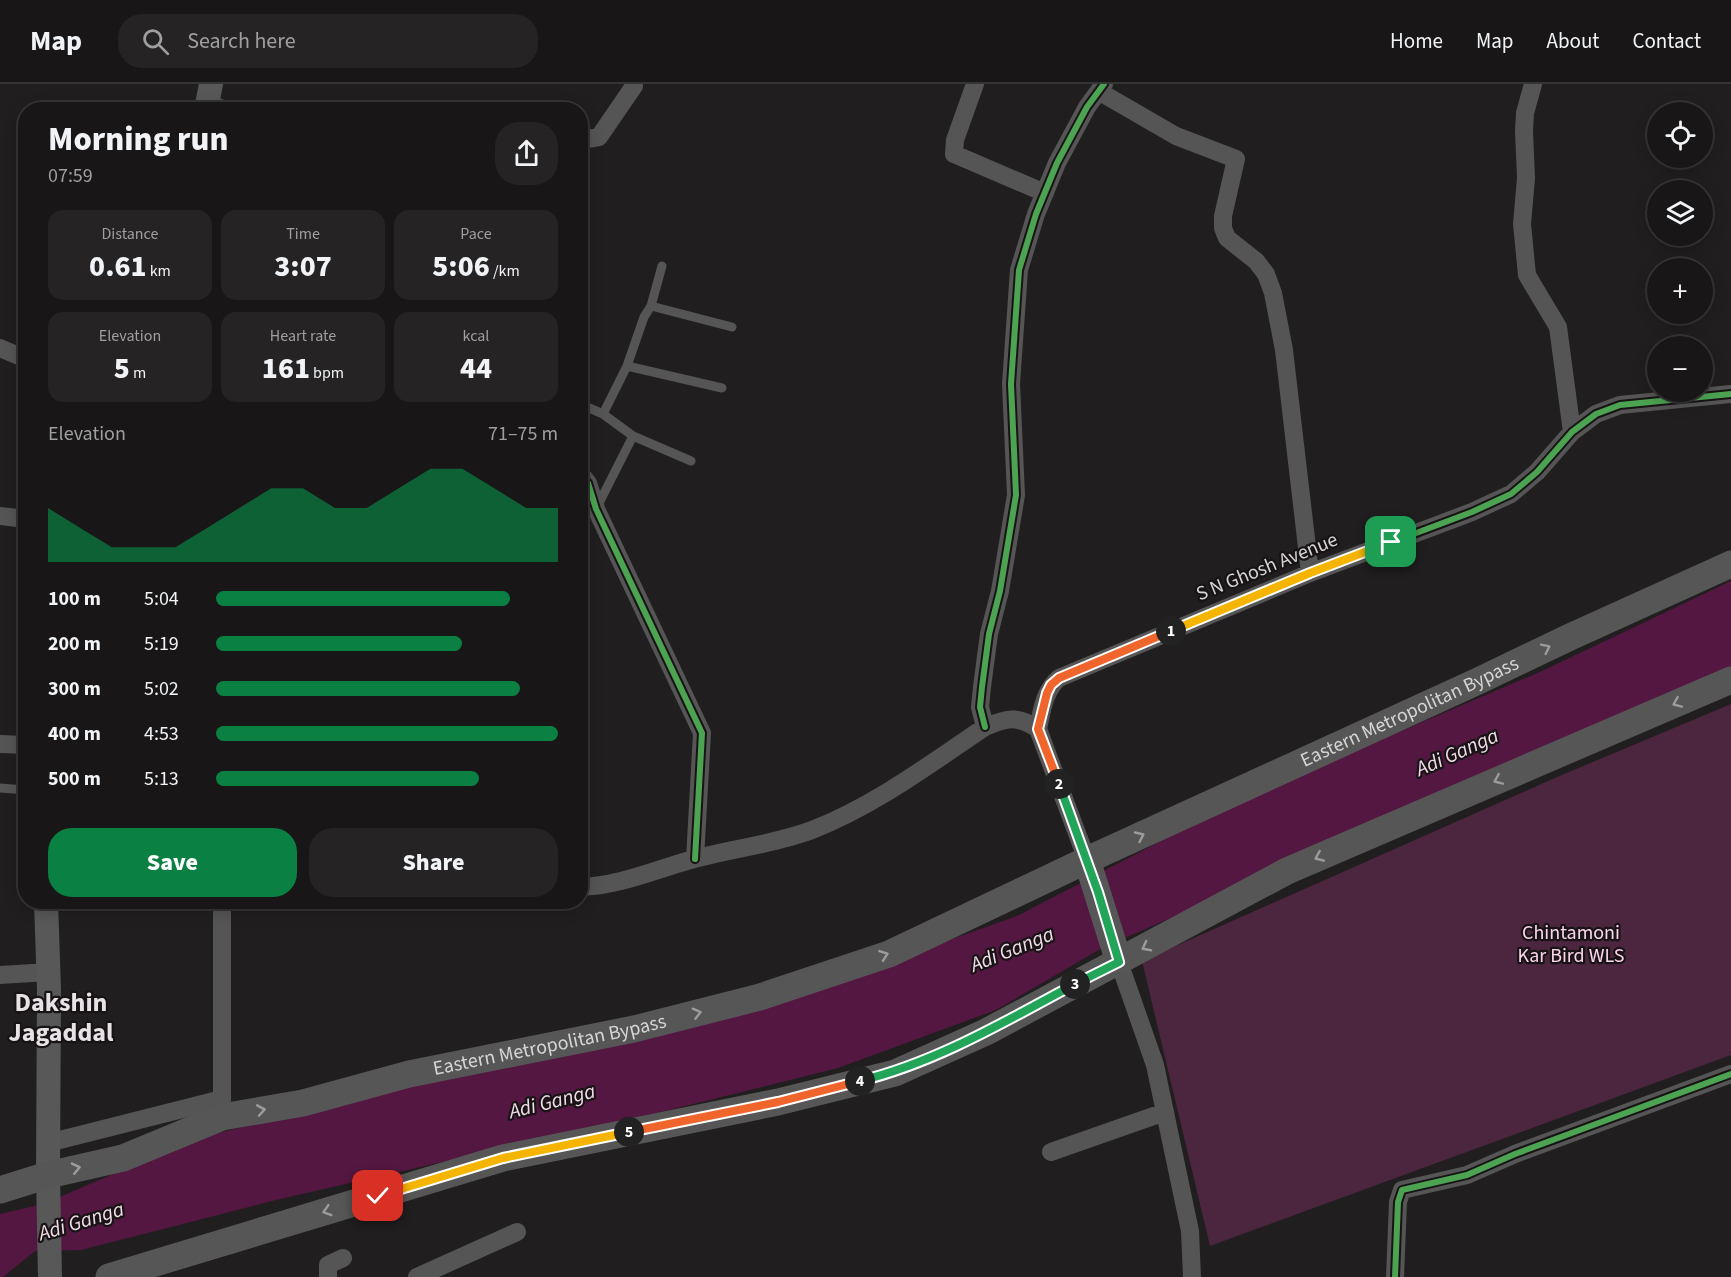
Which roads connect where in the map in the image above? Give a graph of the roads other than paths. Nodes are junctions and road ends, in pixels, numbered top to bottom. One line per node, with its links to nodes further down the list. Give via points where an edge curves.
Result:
1 (975, 84): 6 (street, via 955,140 954,154)
2 (1533, 84): 17 (street, via 1524,131 1526,178 1522,224 1527,275 1558,327)
3 (634, 86): 5 (street, via 599,136)
4 (1102, 88): 6 (street, via 1071,135); 25 (street, via 1176,136 1236,159 1223,228 1227,238 1256,261 1273,293 1284,350)
5 (588, 139)
6 (1045, 193): 27 (street, via 1019,270 1011,384 1016,495 989,634 980,707)
7 (662, 266): 8 (lane)
8 (651, 306): 9 (lane); 12 (lane)
9 (732, 327)
10 (0, 348): 11 (street)
11 (18, 356)
12 (627, 366): 13 (lane); 16 (lane)
13 (722, 388)
14 (1731, 394): 17 (street, S N Ghosh Avenue, via 1620,405 1596,414)
15 (588, 407): 16 (lane)
16 (603, 414): 18 (lane)
17 (1572, 432): 25 (street, S N Ghosh Avenue, via 1537,472 1510,494)
18 (633, 436): 19 (lane); 21 (lane)
19 (691, 461)
20 (588, 483): 21 (street)
21 (596, 509): 33 (street, via 702,733)
22 (0, 516): 23 (street)
23 (18, 518)
24 (1731, 564): 34 (main road, Eastern Metropolitan Bypass, one-way to 24)
25 (1310, 573): 28 (street, S N Ghosh Avenue, via 1059,678 1047,693)
26 (1731, 680): 38 (main road, one-way to 38, via 1287,871)
27 (985, 727): 28 (street, via 1017,719); 33 (street, via 881,795 831,822 789,837)
28 (1038, 729): 34 (street)
29 (0, 744): 30 (street)
30 (18, 745)
31 (0, 788): 32 (lane)
32 (18, 789)
33 (695, 859): 35 (street, via 612,884)
34 (1087, 860): 38 (main road); 42 (main road, Eastern Metropolitan Bypass, one-way to 34, via 303,1103 409,1074 634,1029 760,997 888,954)
35 (588, 886)
36 (46, 909): 39 (main road)
37 (222, 909): 42 (street)
38 (1119, 962): 43 (street, via 1155,1065); 51 (main road, one-way to 51, via 986,1032 895,1073 778,1102 503,1158)
39 (49, 972): 40 (street); 44 (main road)
40 (0, 975)
41 (1731, 1074): 55 (street, via 1467,1175 1402,1190 1398,1202)
42 (222, 1108): 44 (street); 46 (main road, Eastern Metropolitan Bypass, one-way to 42, via 123,1158)
43 (1165, 1112): 45 (street); 54 (street, via 1190,1231)
44 (48, 1143): 46 (main road)
45 (1051, 1152)
46 (49, 1187): 47 (main road, Eastern Metropolitan Bypass); 50 (main road)
47 (0, 1190)
48 (517, 1232): 53 (street)
49 (344, 1258): 52 (street, via 327,1265)
50 (51, 1267)
51 (109, 1277)
52 (328, 1277)
53 (417, 1277)
54 (1192, 1277)
55 (1395, 1277)

